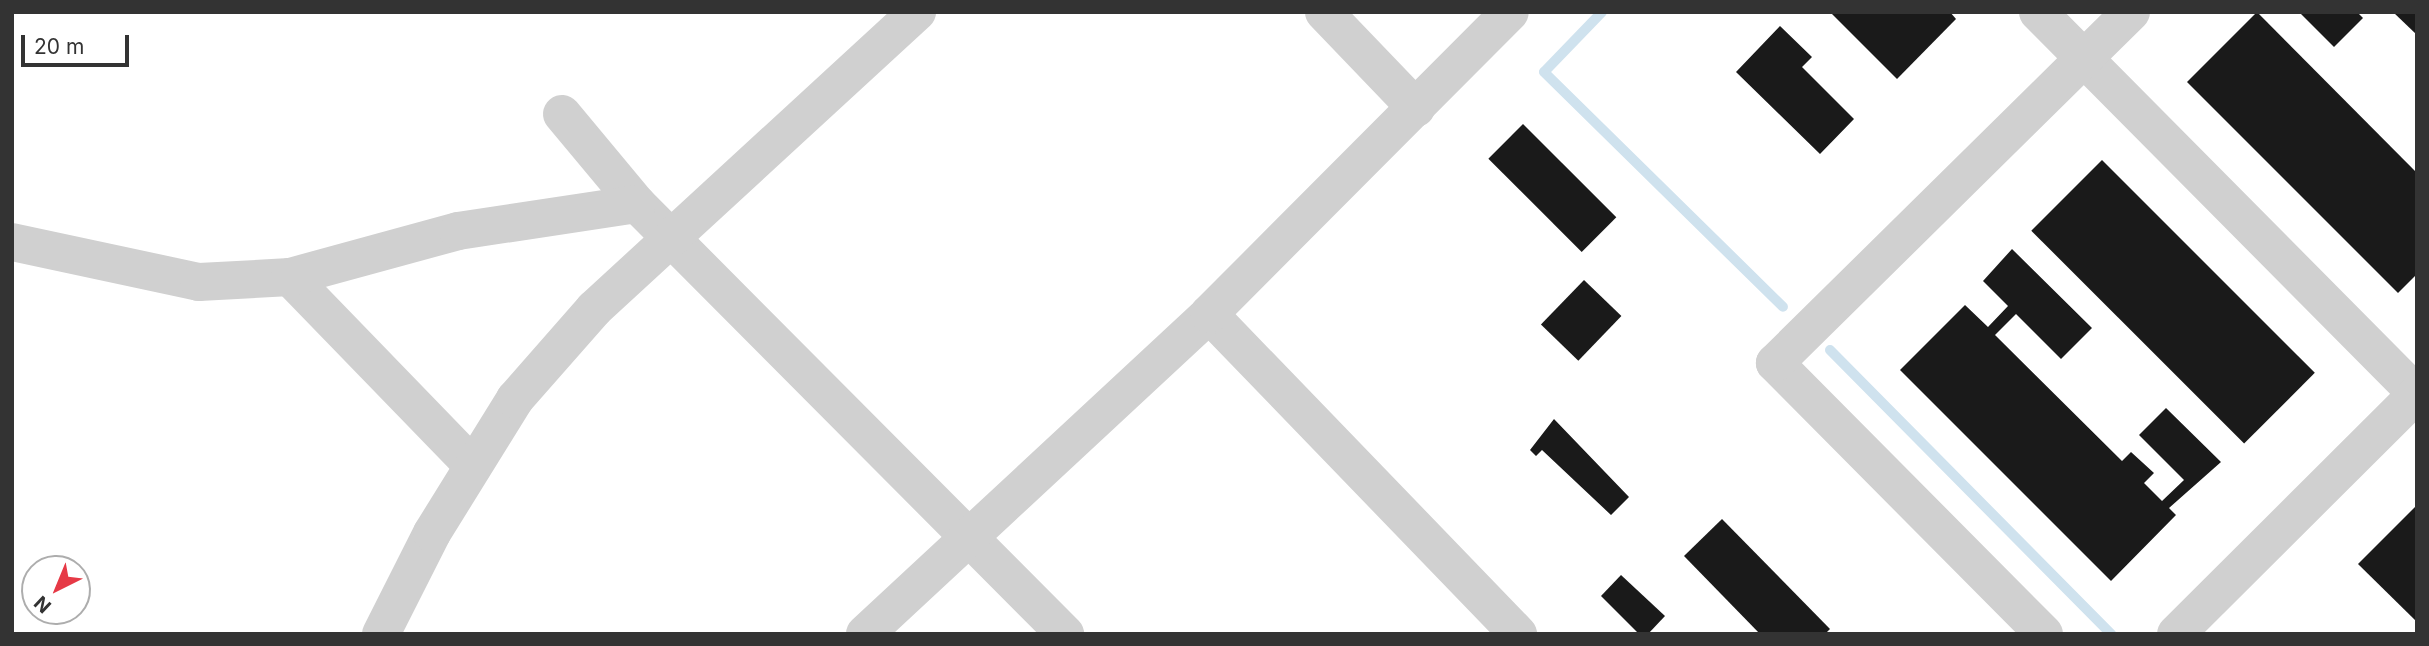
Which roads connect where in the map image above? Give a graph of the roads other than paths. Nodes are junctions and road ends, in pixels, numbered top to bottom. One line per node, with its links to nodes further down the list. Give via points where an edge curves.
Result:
1 (917, 12): 10 (street)
2 (1324, 12): 7 (street)
3 (1510, 12): 7 (street)
4 (2038, 12): 6 (street)
5 (2131, 12): 6 (street)
6 (2085, 58): 14 (street); 21 (street, via 1775,363)
7 (1416, 108): 13 (street)
8 (562, 114): 9 (street)
9 (637, 204): 10 (street); 12 (street, via 458,231)
10 (672, 234): 15 (street, via 594,309 515,399); 16 (street)
11 (12, 242): 12 (street, via 199,282)
12 (290, 277): 15 (street)
13 (1209, 314): 16 (street); 20 (street)
14 (2417, 394): 22 (street)
15 (472, 466): 17 (street)
16 (968, 535): 18 (street); 19 (street)
17 (381, 634)
18 (865, 634)
19 (1065, 634)
20 (1518, 634)
21 (2045, 634)
22 (2176, 634)

